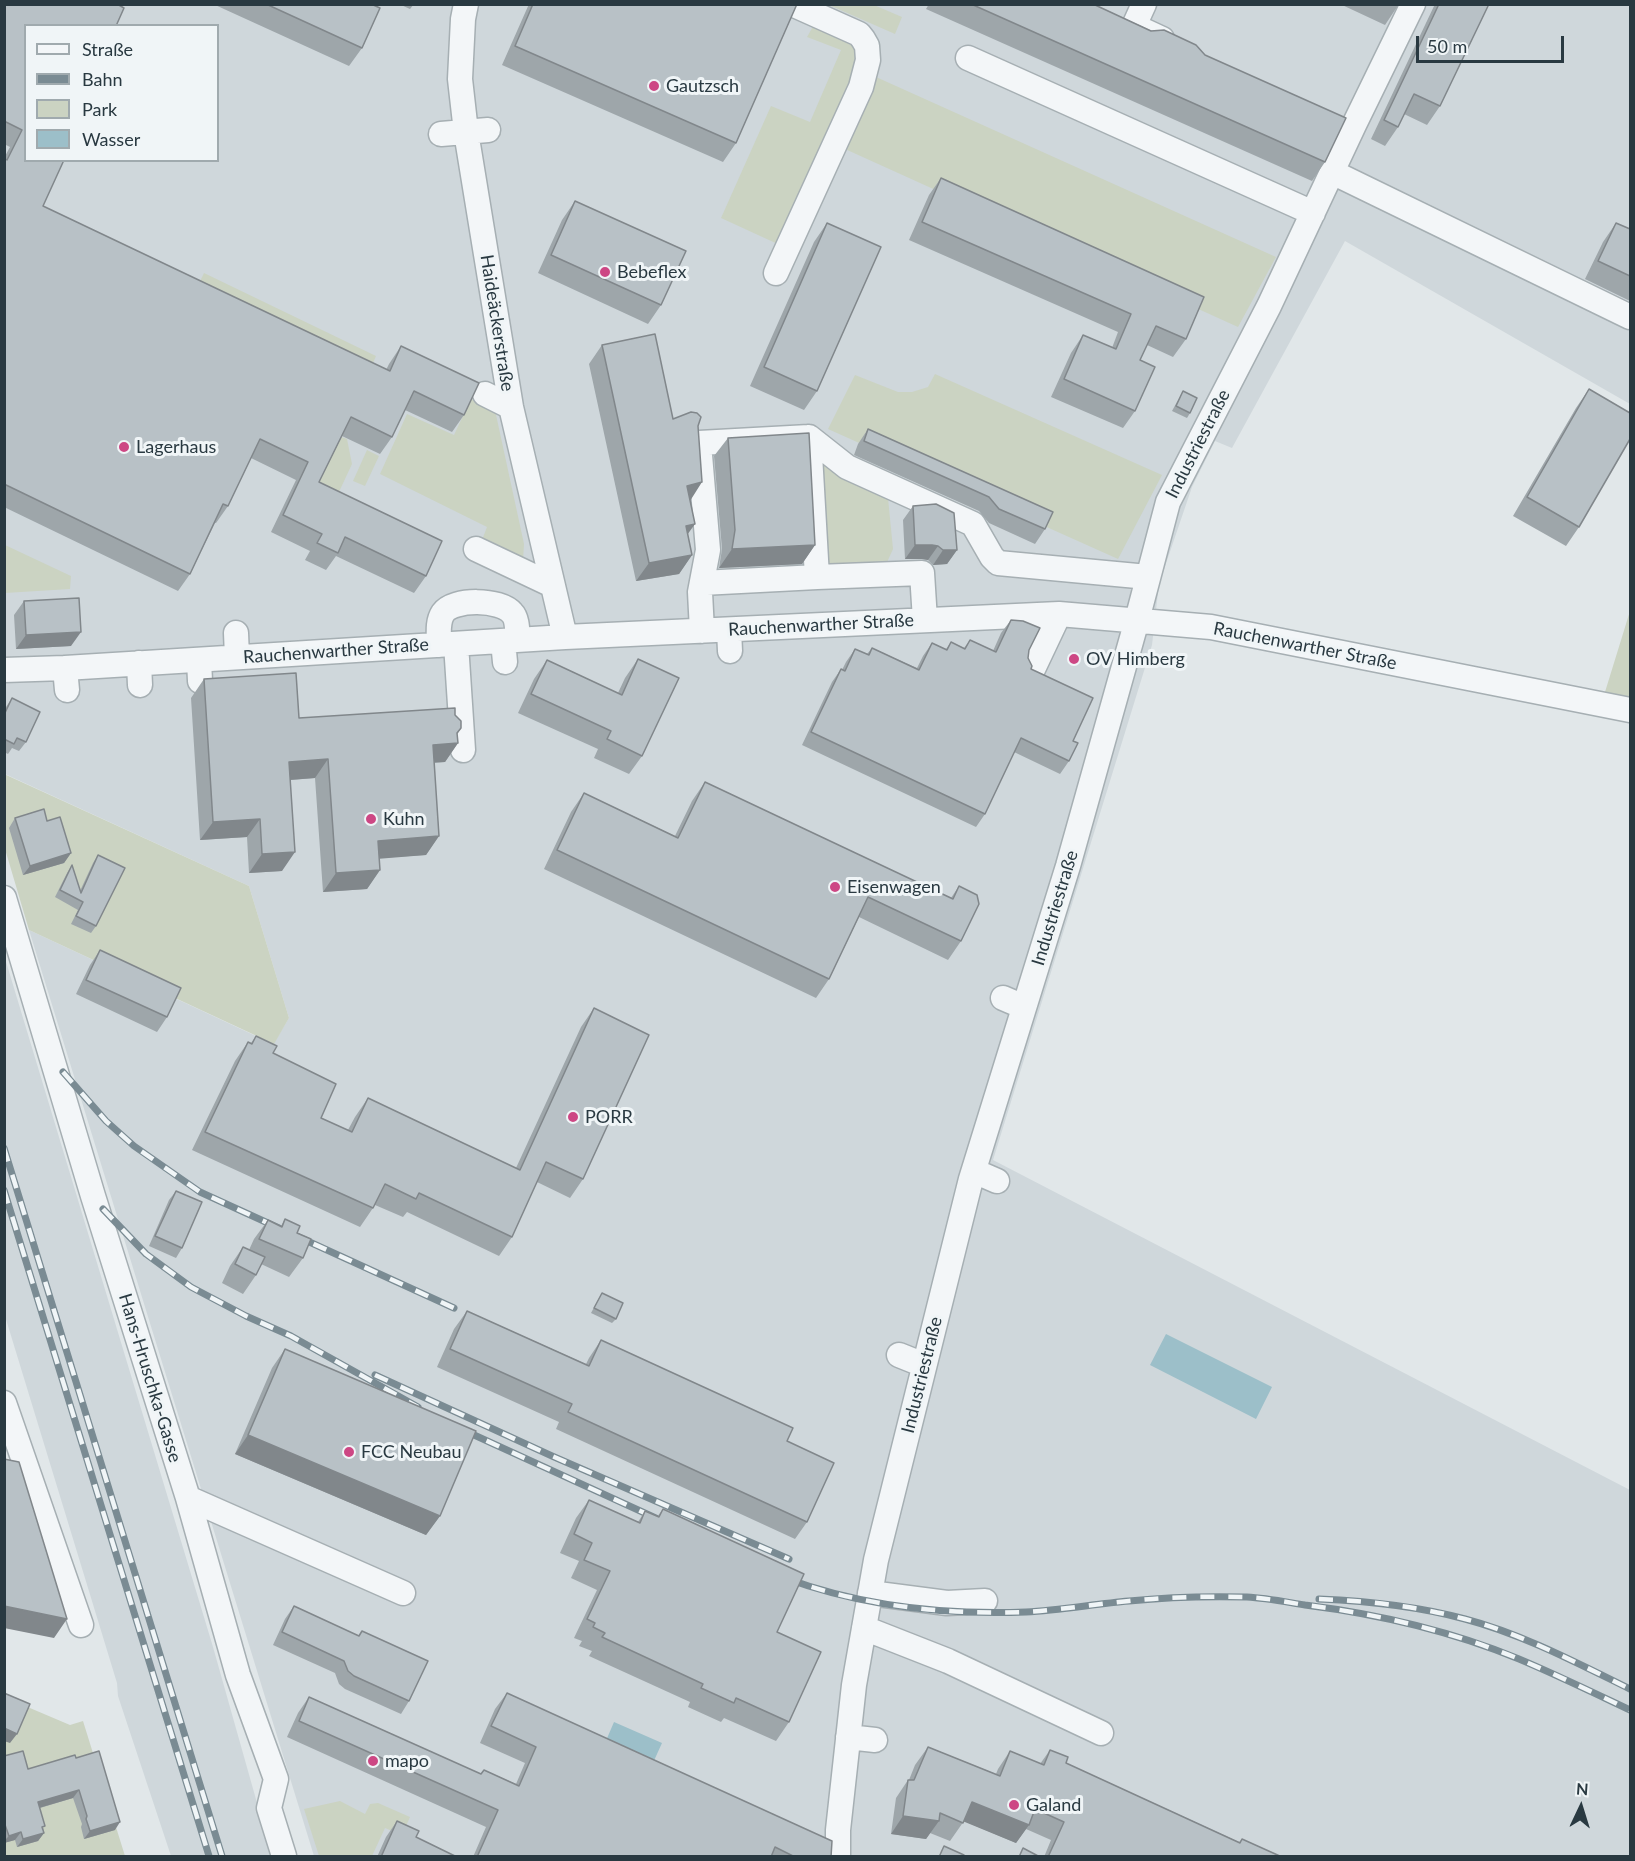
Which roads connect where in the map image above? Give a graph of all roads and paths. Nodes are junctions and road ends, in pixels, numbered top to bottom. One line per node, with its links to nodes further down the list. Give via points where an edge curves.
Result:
1 (466, 4): 7 (street, Haideäckerstraße, via 460,79)
2 (792, 4): 11 (street, via 859,34 867,46 868,60 861,87)
3 (1144, 4): 5 (street, via 1134,26)
4 (1413, 4): 9 (street, Industriestraße)
5 (1186, 50)
6 (968, 58): 10 (street)
7 (477, 131): 8 (street); 14 (street, Haideäckerstraße)
8 (441, 134)
9 (1332, 172): 10 (street, Industriestraße); 12 (street)
10 (1313, 213): 18 (street, Industriestraße, via 1269,306 1215,392 1177,465)
11 (776, 273)
12 (1630, 317)
13 (486, 394): 14 (street)
14 (511, 407): 20 (street, Haideäckerstraße)
15 (810, 437): 17 (street); 18 (street, via 847,467 973,524 998,562); 19 (street, via 699,443 708,550)
16 (476, 549): 20 (street)
17 (817, 577): 19 (street); 22 (street, via 922,573)
18 (1148, 577): 23 (street, Industriestraße)
19 (702, 583): 24 (street)
20 (552, 585): 26 (street, Haideäckerstraße)
21 (1059, 614): 22 (street, Rauchenwarther Straße); 23 (street, Rauchenwarther Straße); 30 (street)
22 (925, 620): 24 (street, Rauchenwarther Straße, via 730,640)
23 (1137, 620): 32 (street, Rauchenwarther Straße, via 1211,627); 35 (street, Industriestraße, via 1068,866 1014,1002)
24 (702, 631): 26 (street, Rauchenwarther Straße)
25 (236, 633): 29 (street)
26 (565, 638): 28 (street, Rauchenwarther Straße)
27 (448, 645): 28 (street, Rauchenwarther Straße); 28 (street, via 436,613 453,605 496,603 514,614); 29 (street, Rauchenwarther Straße); 33 (street)
28 (509, 648)
29 (237, 657): 31 (street, Rauchenwarther Straße, via 200,670 66,679)
30 (1033, 669)
31 (4, 670)
32 (1630, 710)
33 (464, 750)
34 (4, 898): 40 (street, Hans-Hruschka-Gasse)
35 (974, 1171): 36 (street); 38 (street, Industriestraße)
36 (997, 1181)
37 (899, 1355): 38 (street)
38 (924, 1365): 42 (street, Industriestraße, via 885,1475)
39 (4, 1403): 44 (street)
40 (188, 1498): 41 (street); 49 (street, Hans-Hruschka-Gasse, via 238,1675 271,1741 276,1779 269,1808)
41 (404, 1593)
42 (870, 1593): 43 (street, via 948,1603); 45 (street, Industriestraße)
43 (986, 1601)
44 (81, 1625)
45 (864, 1628): 46 (street, via 948,1661); 47 (street, Industriestraße)
46 (1101, 1733)
47 (848, 1737): 48 (street); 50 (street, Industriestraße, via 834,1767)
48 (875, 1740)
49 (284, 1857)
50 (838, 1857)

